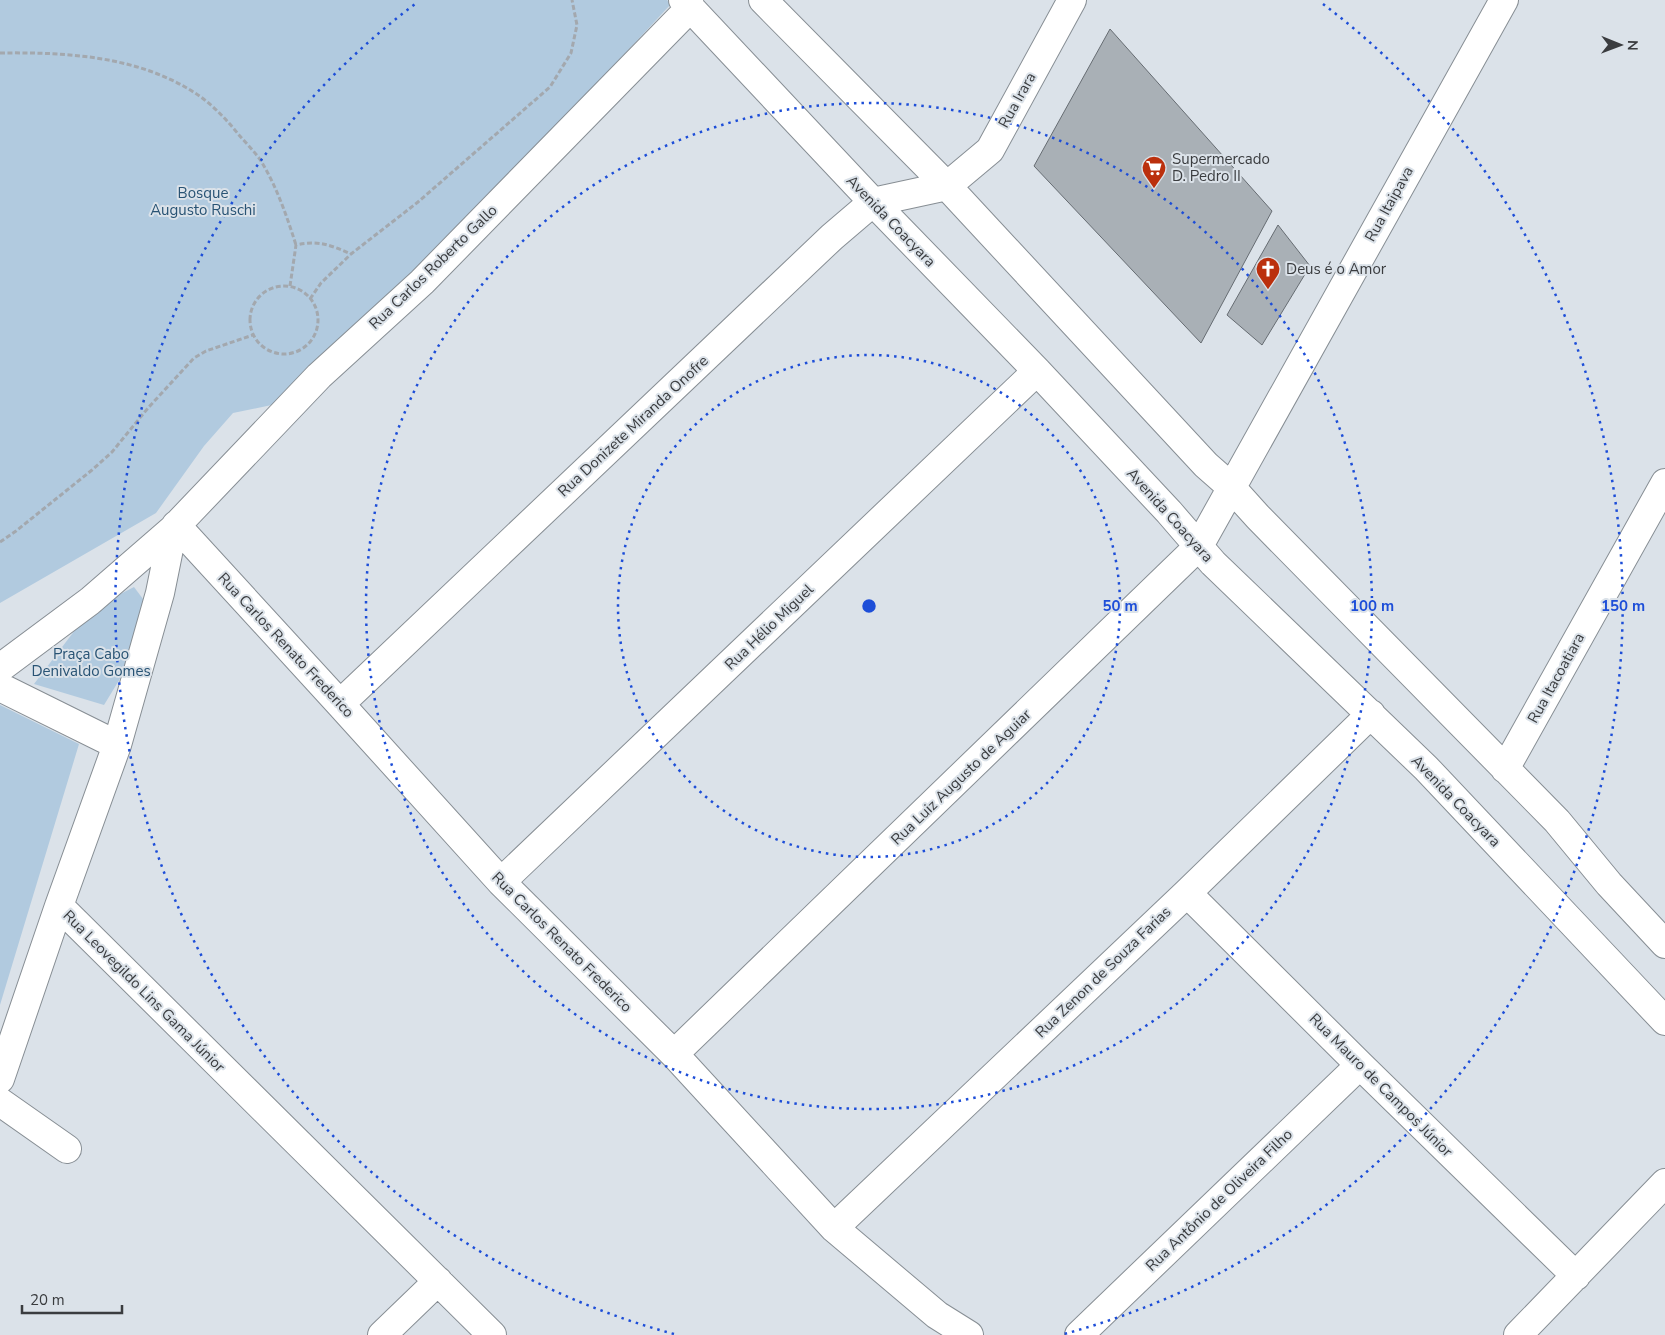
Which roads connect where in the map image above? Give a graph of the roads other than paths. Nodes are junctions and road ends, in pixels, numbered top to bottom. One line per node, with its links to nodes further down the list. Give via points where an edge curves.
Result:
1 (763, 0): 5 (street)
2 (1072, 0): 5 (street, Rua Irara, via 990,150)
3 (1504, 0): 9 (street, Rua Itaipava)
4 (687, 3): 6 (street, Avenida Coacyara); 10 (street, Rua Carlos Roberto Gallo, via 422,282 319,376)
5 (947, 186): 6 (street, Rua Donizete Miranda Onofre); 9 (street, via 1206,466)
6 (873, 202): 7 (street, Avenida Coacyara); 14 (street, Rua Donizete Miranda Onofre, via 832,237)
7 (1037, 371): 11 (street, Avenida Coacyara); 18 (street, Rua Hélio Miguel)
8 (1665, 483): 17 (street, Rua Itacoatiara)
9 (1231, 487): 11 (street, Rua Luiz Augusto de Aguiar); 17 (street)
10 (175, 527): 12 (street, Rua Carlos Roberto Gallo, via 90,601); 14 (street, Rua Carlos Renato Frederico); 16 (street, Rua Leovegildo Lins Gama Júnior, via 160,593)
11 (1198, 546): 15 (street, Avenida Coacyara); 23 (street, Rua Luiz Augusto de Aguiar)
12 (0, 668)
13 (0, 687): 16 (street)
14 (340, 704): 18 (street, Rua Carlos Renato Frederico)
15 (1371, 714): 19 (street, Rua Zenon de Souza Farias); 22 (street, Avenida Coacyara)
16 (117, 744): 20 (street, Rua Leovegildo Lins Gama Júnior)
17 (1506, 769): 21 (street, via 1557,821)
18 (502, 882): 23 (street, Rua Carlos Renato Frederico)
19 (1187, 893): 24 (street, Rua Mauro de Campos Júnior); 29 (street, Rua Zenon de Souza Farias)
20 (59, 906): 25 (street); 31 (street, Rua Leovegildo Lins Gama Júnior)
21 (1665, 944)
22 (1665, 1021)
23 (674, 1054): 29 (street, Rua Carlos Renato Frederico)
24 (1360, 1065): 30 (street, Rua Mauro de Campos Júnior); 35 (street, Rua Antônio de Oliveira Filho)
25 (0, 1079)
26 (0, 1102): 27 (street)
27 (67, 1149)
28 (1665, 1183): 30 (street)
29 (834, 1228): 34 (street, Rua Carlos Renato Frederico, via 937,1315)
30 (1576, 1276): 36 (street)
31 (438, 1281): 32 (street); 33 (street, Rua Leovegildo Lins Gama Júnior)
32 (382, 1335)
33 (492, 1335)
34 (969, 1335)
35 (1079, 1335)
36 (1518, 1335)

